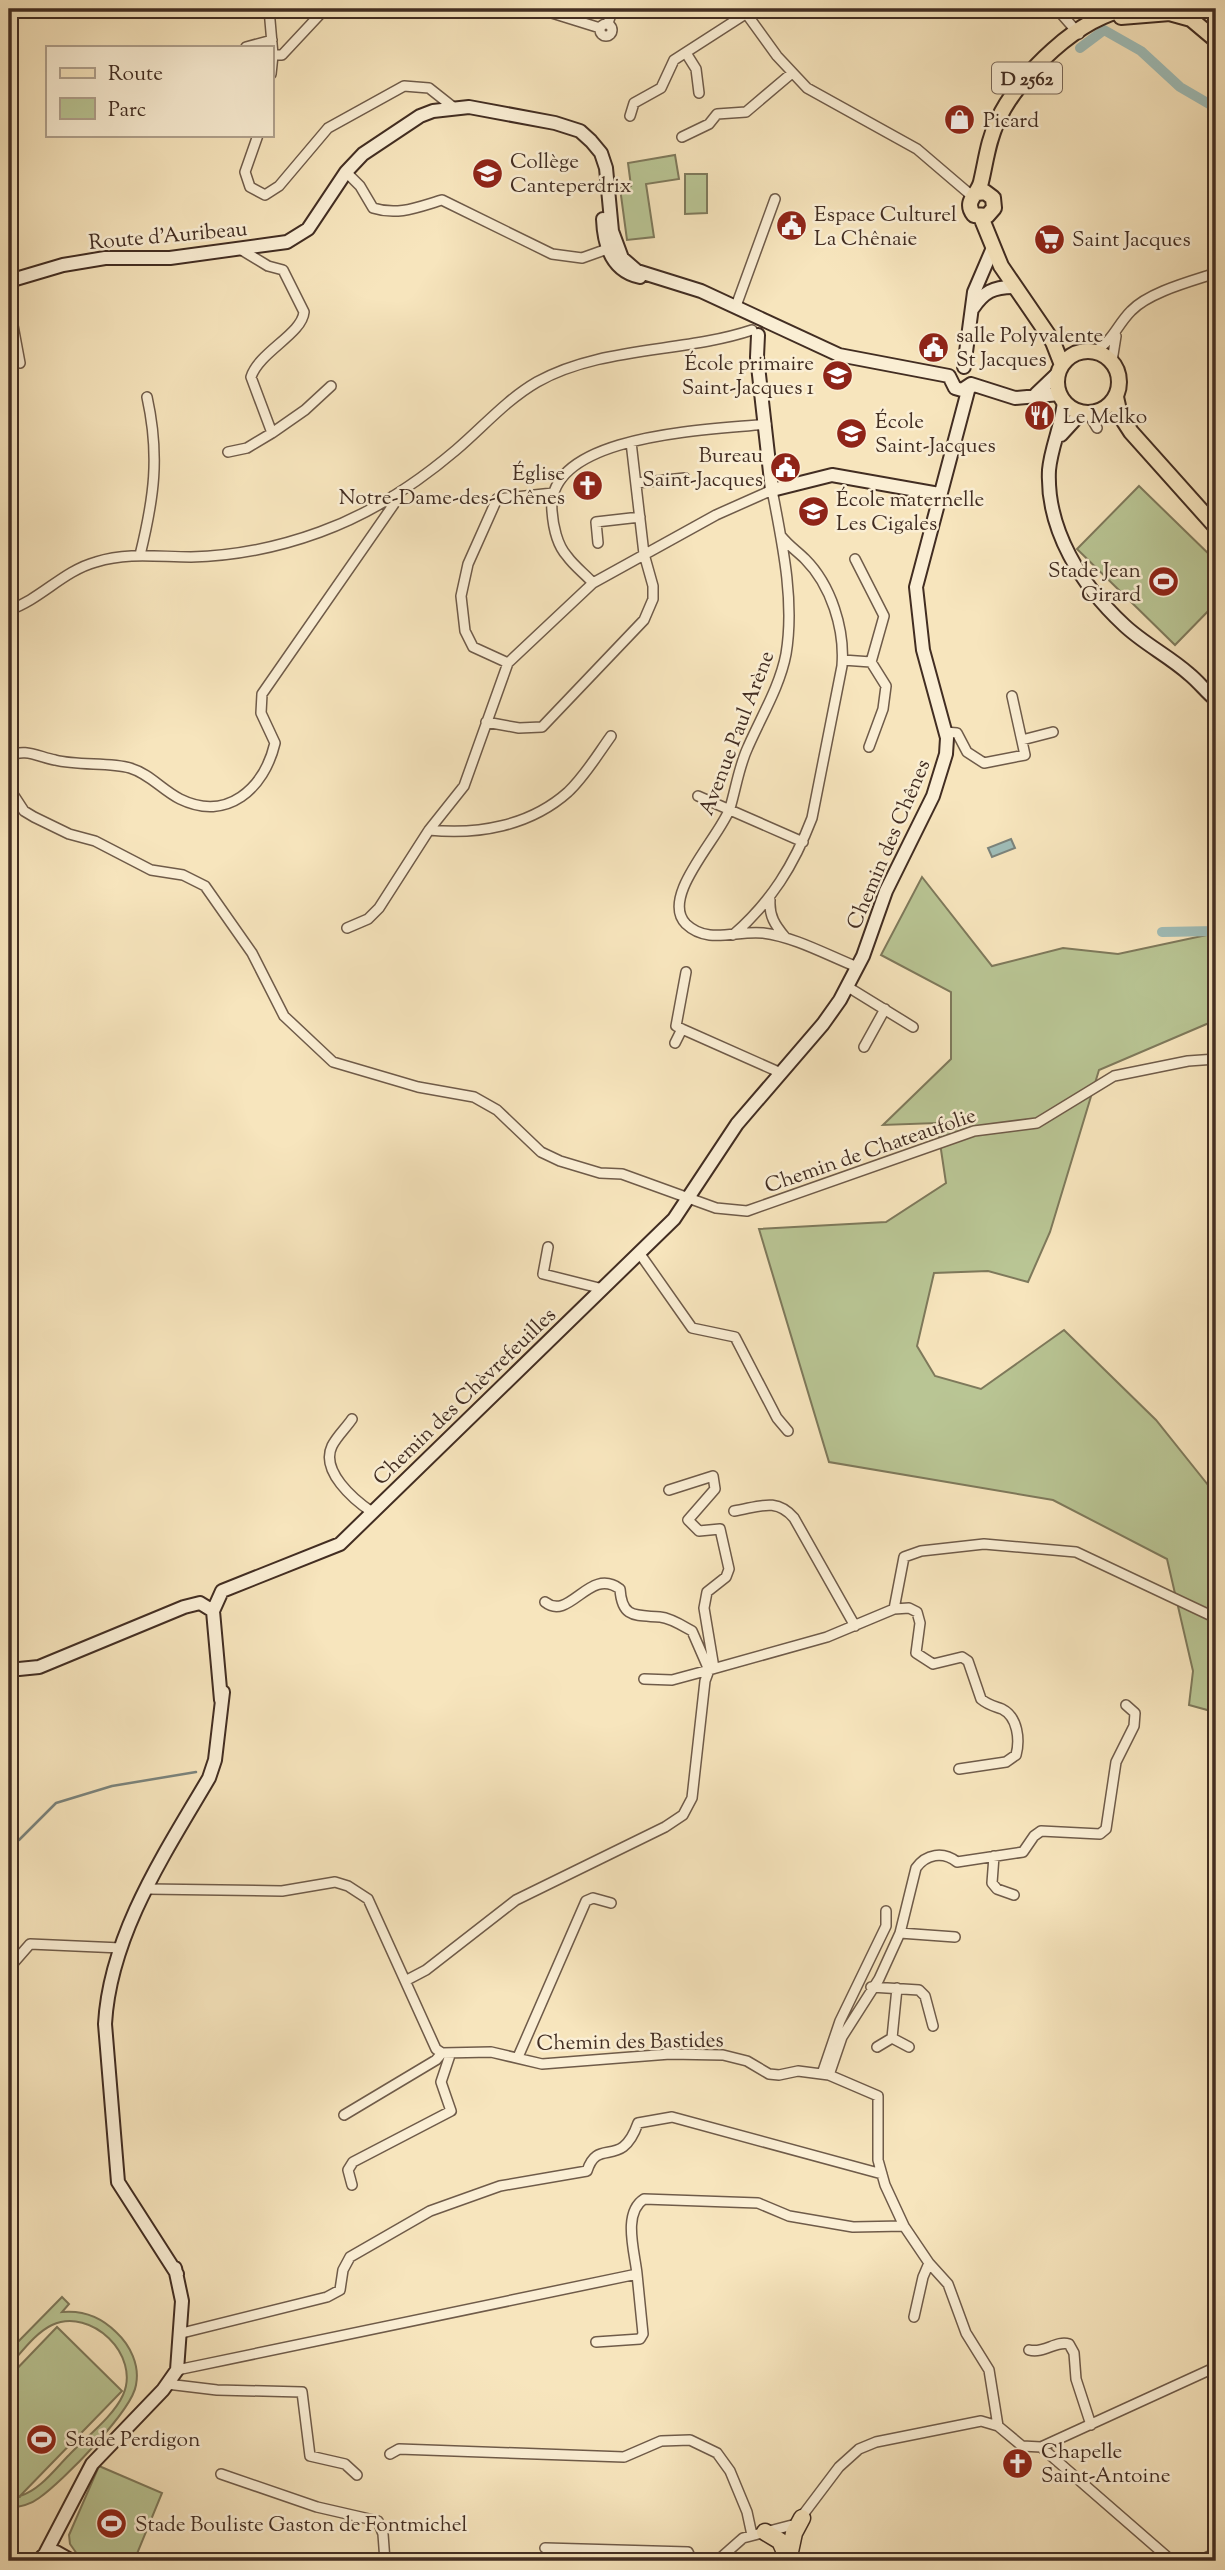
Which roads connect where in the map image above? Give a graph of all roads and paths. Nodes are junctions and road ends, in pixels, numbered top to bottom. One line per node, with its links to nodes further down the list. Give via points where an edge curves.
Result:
1 (269, 9): 10 (street)
2 (325, 9): 15 (street, via 282,55)
3 (540, 9): 4 (street, via 604,25)
4 (613, 9)
5 (1057, 9): 9 (street)
6 (1130, 9): 9 (main road, D 2562, via 1107,13)
7 (745, 11): 14 (street); 16 (street)
8 (1148, 11): 9 (main road, D 2562, via 1107,20); 11 (main road, D 2562, via 1191,19)
9 (1079, 33): 23 (main road, D 2562, via 1004,120)
10 (272, 40): 12 (street); 13 (street)
11 (1216, 40)
12 (250, 46)
13 (272, 46)
14 (686, 53): 17 (street, via 696,69); 19 (street, via 672,63 661,88 634,103)
15 (273, 55)
16 (792, 73): 21 (street, via 746,112 717,114 709,124); 23 (street, via 819,96 917,149)
17 (699, 93)
18 (453, 107): 20 (street, via 429,88 404,86 328,128 279,187 265,195 250,187 245,172); 22 (main road, Route d'Auribeau, via 420,117 363,154); 26 (main road, Route d'Auribeau, via 580,131 601,153 606,168)
19 (630, 116)
20 (258, 136)
21 (682, 137)
22 (346, 172): 26 (street, via 373,208 383,211 401,212 442,200 552,254 582,258); 27 (main road, Route d'Auribeau, via 308,229 287,242)
23 (979, 194): 25 (main road, via 995,205); 25 (main road, via 969,204 971,212)
24 (775, 199): 33 (street)
25 (985, 216): 28 (main road); 37 (main road, via 1039,313 1063,343)
26 (613, 247): 33 (main road, Route d'Auribeau, via 637,271)
27 (240, 249): 30 (main road, Route d'Auribeau, via 170,258 105,258); 55 (street, via 283,270 304,312 251,377)
28 (992, 250): 31 (main road); 34 (main road, via 976,285)
29 (1216, 273): 36 (street, via 1138,305)
30 (9, 281)
31 (1013, 287): 34 (main road, via 997,287 982,294); 41 (main road, via 1057,348)
32 (9, 304): 39 (street)
33 (736, 306): 35 (main road, Route d'Auribeau)
34 (973, 309): 40 (main road)
35 (759, 327): 42 (main road, via 839,355); 52 (main road, via 757,357); 64 (street, via 714,342 585,364 538,381)
36 (1116, 333): 37 (street); 38 (street)
37 (1087, 351): 38 (main road); 41 (main road)
38 (1112, 361): 48 (main road, via 1119,375)
39 (20, 363)
40 (964, 367): 42 (main road, via 953,369); 44 (main road, via 972,374)
41 (1060, 369): 46 (main road); 49 (main road)
42 (949, 376): 44 (main road, via 952,386)
43 (331, 386): 55 (street)
44 (966, 387): 45 (main road); 50 (main road, Chemin des Chênes)
45 (986, 391): 46 (main road, via 1015,398); 50 (main road)
46 (1034, 396): 49 (main road)
47 (147, 397): 70 (street, via 156,480)
48 (1116, 397): 51 (main road); 54 (main road)
49 (1062, 398): 51 (main road); 56 (main road)
50 (963, 409): 63 (main road, Chemin des Chênes)
51 (1090, 412): 53 (street); 54 (main road); 56 (main road)
52 (766, 424): 57 (street); 61 (main road)
53 (1097, 428)
54 (1131, 432): 66 (main road)
55 (272, 433): 58 (street, via 247,448)
56 (1057, 441): 78 (main road, via 1049,485 1076,569 1126,627)
57 (631, 442): 60 (street); 62 (street, via 578,461)
58 (228, 452)
59 (685, 478): 60 (street)
60 (636, 483): 65 (street)
61 (772, 490): 63 (main road, via 832,475); 67 (street, Avenue Paul Arène); 69 (street)
62 (553, 492): 72 (street, via 552,516 559,541 566,556); 76 (street, via 497,499 468,564 461,596 465,631 477,651)
63 (939, 495): 81 (main road, Chemin des Chênes, via 916,587 923,650)
64 (393, 496): 70 (street, via 322,532 261,550 192,557); 85 (street, via 394,504 262,694 261,713 275,743 265,770 243,796 222,807 201,806 177,798 147,775 127,767 80,765 21,752)
65 (640, 517): 68 (street, via 596,522); 69 (street)
66 (1216, 527)
67 (780, 535): 74 (street, via 821,579 835,609); 88 (street, Avenue Paul Arène, via 788,609 786,656 747,750)
68 (597, 543)
69 (645, 554): 72 (street); 79 (street, via 653,599 636,633 542,727)
70 (140, 555): 73 (street, via 79,568 34,600)
71 (855, 559): 75 (street, via 884,616)
72 (593, 583): 76 (street)
73 (9, 610)
74 (843, 660): 75 (street); 90 (street, via 812,818)
75 (871, 662): 84 (street, via 883,676 887,693)
76 (508, 663): 79 (street)
77 (1012, 696): 83 (street)
78 (1216, 700)
79 (486, 722): 89 (street, via 464,786)
80 (1053, 732): 83 (street)
81 (946, 735): 83 (street, via 952,731 961,736 967,752 984,763 1025,755); 95 (main road, Chemin des Chênes, via 946,754 933,796 886,891)
82 (611, 736): 89 (street, via 569,791 530,816 485,830)
83 (1022, 740)
84 (869, 747)
85 (9, 757)
86 (9, 788): 105 (street, Chemin de Chateaufolie, via 24,811 34,817 95,841 150,870 183,875 205,887 251,953 284,1016 333,1062 474,1097 497,1110 547,1156 600,1173 622,1174)
87 (698, 796): 88 (street)
88 (729, 810): 90 (street); 93 (street, Avenue Paul Arène, via 677,902 689,927 712,936)
89 (429, 830): 92 (street, via 379,908)
90 (803, 842): 91 (street)
91 (770, 900): 93 (street); 94 (street, via 773,922)
92 (347, 928)
93 (733, 935): 94 (street, via 760,933)
94 (786, 939): 95 (street)
95 (857, 967): 97 (main road, Chemin des Chênes)
96 (686, 972): 100 (street, via 676,1026)
97 (848, 987): 98 (street); 104 (main road, Chemin des Chênes)
98 (885, 1009): 99 (street); 102 (street)
99 (913, 1027)
100 (682, 1029): 101 (street); 104 (street)
101 (675, 1043)
102 (864, 1046)
103 (1216, 1059): 105 (street, Chemin de Chateaufolie, via 1114,1076 1037,1123 974,1130 747,1211 716,1208)
104 (781, 1073): 105 (main road, Chemin des Chênes, via 737,1124)
105 (690, 1198): 107 (main road, Chemin des Chèvrefeuilles)
106 (548, 1247): 108 (street, via 543,1274)
107 (640, 1254): 108 (main road, Chemin des Chèvrefeuilles); 110 (street, via 692,1328 735,1337)
108 (603, 1289): 113 (main road, Chemin des Chèvrefeuilles)
109 (352, 1419): 113 (street, via 330,1450 331,1462 343,1486)
110 (788, 1432)
111 (669, 1490): 120 (street, via 713,1476 715,1483 715,1489 688,1520 699,1531 720,1529 729,1569 707,1592 704,1608)
112 (734, 1511): 119 (street, via 778,1504 785,1507)
113 (372, 1512): 114 (main road, Chemin des Chèvrefeuilles, via 340,1545 240,1584)
114 (220, 1599): 116 (main road); 116 (main road, via 203,1595); 123 (main road); 123 (main road)
115 (545, 1602): 120 (street, via 561,1608 596,1584 613,1584 620,1589 621,1602 628,1611 648,1618 663,1617 692,1631)
116 (184, 1607): 121 (main road, via 39,1667)
117 (894, 1609): 118 (street, via 904,1557 984,1544 1076,1552); 119 (street); 125 (street, via 917,1612 916,1653 921,1659 933,1664 962,1657 968,1661 981,1699 1005,1710 1013,1721 1019,1742 1016,1755 1006,1762)
118 (1216, 1618)
119 (855, 1626): 120 (street)
120 (711, 1669): 122 (street, via 672,1680); 135 (street, via 705,1681 692,1798 683,1815 613,1855 516,1900)
121 (9, 1670)
122 (644, 1679)
123 (221, 1700): 127 (main road, via 209,1778)
124 (1126, 1705): 126 (street, via 1135,1713 1134,1726 1116,1762 1106,1829 1100,1834 1041,1831 1023,1852)
125 (959, 1769)
126 (994, 1856): 128 (street, via 992,1883); 131 (street, via 957,1862 933,1855 922,1859)
127 (148, 1889): 133 (main road); 135 (street, via 282,1891 335,1882 348,1885 368,1899)
128 (1014, 1895)
129 (611, 1903): 143 (street, via 586,1900)
130 (886, 1911): 144 (street, via 886,1926 840,2021)
131 (900, 1933): 132 (street); 136 (street)
132 (956, 1937)
133 (121, 1948): 134 (street, via 30,1944); 152 (main road, via 110,1980 105,2025 118,2182 177,2274)
134 (9, 1968)
135 (407, 1980): 142 (street, via 436,2049)
136 (871, 1987): 137 (street); 144 (street)
137 (897, 1988): 138 (street, via 919,1990 925,1996); 139 (street)
138 (933, 2026)
139 (892, 2038): 140 (street); 141 (street)
140 (877, 2046)
141 (909, 2047)
142 (446, 2054): 143 (street, Chemin des Bastides, via 491,2052); 145 (street); 147 (street, via 441,2082 451,2111 353,2162 348,2170)
143 (518, 2057): 144 (street, Chemin des Bastides, via 542,2064 701,2053 733,2056 769,2074 798,2071)
144 (826, 2075): 146 (street, Chemin des Bastides, via 878,2096)
145 (344, 2115)
146 (882, 2174): 148 (street, Chemin des Bastides); 152 (street, via 672,2116 638,2123 627,2146 597,2153 587,2171 500,2186 430,2211 350,2257 342,2270 340,2290 327,2297)
147 (352, 2185)
148 (904, 2226): 149 (street, Chemin des Bastides); 150 (street, via 853,2227 789,2216 758,2203 644,2199 631,2222)
149 (929, 2263): 151 (street); 159 (street, Chemin des Bastides, via 948,2284 966,2333 989,2370)
150 (637, 2274): 153 (street, via 640,2339); 156 (street)
151 (914, 2317)
152 (181, 2333): 156 (main road)
153 (596, 2342)
154 (1029, 2350): 158 (street, via 1069,2344)
155 (1216, 2367): 158 (street)
156 (177, 2370): 157 (main road)
157 (167, 2384): 163 (street, via 302,2392 310,2456 345,2464); 166 (main road, via 92,2464)
158 (1090, 2425): 160 (street)
159 (998, 2426): 160 (street, via 1014,2442); 164 (street, via 981,2421 859,2449 839,2466)
160 (1041, 2447): 176 (street)
161 (390, 2454): 165 (street, via 399,2449 624,2457 661,2441 691,2440 716,2453 730,2471)
162 (221, 2474): 173 (street, via 317,2507 378,2521)
163 (357, 2475)
164 (802, 2518): 165 (street, via 786,2529); 171 (highway)
165 (758, 2533): 171 (highway, via 777,2538); 175 (street, via 736,2543)
166 (56, 2538): 168 (main road); 170 (main road)
167 (544, 2547): 174 (street, via 688,2552)
168 (61, 2553): 170 (main road); 172 (main road)
169 (1216, 2553): 177 (street)
170 (42, 2558)
171 (788, 2560)
172 (72, 2561)
173 (385, 2561)
174 (692, 2561)
175 (717, 2561)
176 (1172, 2561)
177 (1199, 2561)

